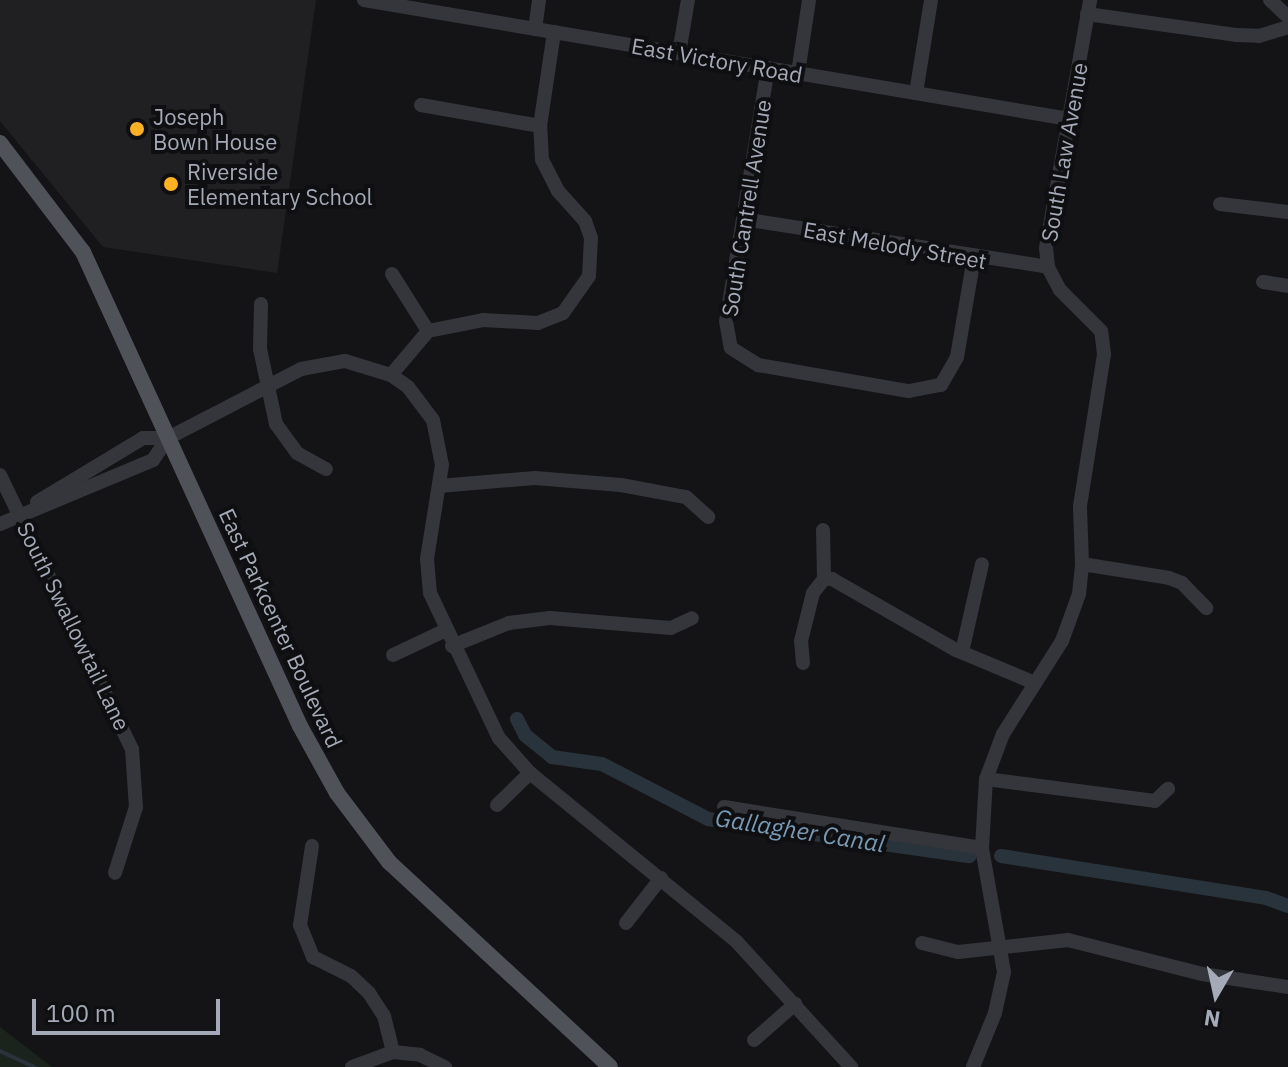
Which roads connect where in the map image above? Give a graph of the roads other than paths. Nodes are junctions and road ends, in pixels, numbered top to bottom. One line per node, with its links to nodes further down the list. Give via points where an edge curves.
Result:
1 (364, 0): 8 (street, East Victory Road)
2 (539, 0): 8 (street)
3 (688, 0): 10 (street)
4 (809, 0): 12 (street)
5 (931, 0): 13 (street)
6 (1089, 7): 7 (street, via 1236,35 1259,36); 15 (street, South Law Avenue)
7 (1288, 27)
8 (535, 29): 9 (street, East Victory Road)
9 (554, 32): 10 (street, East Victory Road); 16 (street)
10 (679, 53): 11 (street, East Victory Road)
11 (768, 68): 12 (street, East Victory Road); 20 (street, South Cantrell Avenue)
12 (798, 73): 13 (street, East Victory Road)
13 (916, 93): 15 (street, East Victory Road)
14 (421, 105): 16 (street)
15 (1069, 119): 22 (street, South Law Avenue, via 1046,248)
16 (540, 126): 27 (street, via 542,160 591,238 589,276 579,295 563,313 538,323 469,321)
17 (0, 143): 30 (main road, East Parkcenter Boulevard, via 83,252)
18 (1220, 204): 19 (street)
19 (1288, 212)
20 (743, 219): 21 (street, East Melody Street); 21 (street, South Cantrell Avenue, via 726,321 731,348 758,365 909,391 941,385 957,357)
21 (974, 258): 22 (street, East Melody Street)
22 (1048, 267): 39 (street, South Law Avenue, via 1060,290 1101,331 1104,354 1080,506)
23 (392, 274): 27 (street)
24 (1263, 282): 25 (street)
25 (1288, 286)
26 (261, 304): 29 (street, via 258,329)
27 (428, 331): 28 (street)
28 (391, 375): 29 (street, via 345,361 301,369); 33 (street, via 408,387 433,420 442,465)
29 (269, 385): 30 (street); 31 (street, via 283,438)
30 (168, 438): 34 (street, via 143,438 80,471); 34 (street, via 153,460); 67 (main road, East Parkcenter Boulevard, via 300,726 337,793 389,862)
31 (326, 469)
32 (0, 475): 34 (street, South Swallowtail Lane)
33 (439, 486): 35 (street, via 535,478 621,485 686,497); 43 (street, via 427,579)
34 (20, 514): 36 (street); 56 (street, South Swallowtail Lane, via 132,749 136,807)
35 (708, 517)
36 (0, 524)
37 (823, 530): 40 (street)
38 (982, 564): 45 (street)
39 (1082, 564): 41 (street, via 1169,578 1182,583); 48 (street, South Law Avenue, via 1071,620)
40 (824, 579): 45 (street, via 841,581); 47 (street, via 813,593 801,641)
41 (1206, 608)
42 (692, 618): 44 (street, via 671,628 550,618 509,623)
43 (444, 631): 44 (street); 46 (street)
44 (452, 646): 49 (street, via 499,738)
45 (962, 652): 48 (street)
46 (393, 655)
47 (803, 663)
48 (1035, 683): 50 (street, South Law Avenue, via 1003,734)
49 (530, 773): 52 (street); 57 (street)
50 (986, 779): 51 (street, via 1155,801); 55 (street, South Law Avenue)
51 (1168, 789)
52 (497, 805)
53 (724, 807): 55 (street)
54 (312, 846): 64 (street, via 300,925 304,936 313,957 351,976 369,993 384,1016)
55 (982, 848): 60 (street, South Law Avenue)
56 (115, 873)
57 (661, 878): 58 (street); 62 (street, via 736,941)
58 (626, 923)
59 (922, 943): 60 (street, via 958,952)
60 (1001, 945): 61 (street, via 1068,940 1202,974); 69 (street, South Law Avenue, via 1002,993)
61 (1288, 987)
62 (795, 1004): 63 (street); 68 (street)
63 (754, 1040)
64 (393, 1052): 65 (street); 66 (street, via 420,1055)
65 (352, 1067)
66 (445, 1067)
67 (610, 1067)
68 (851, 1067)
69 (973, 1067)

